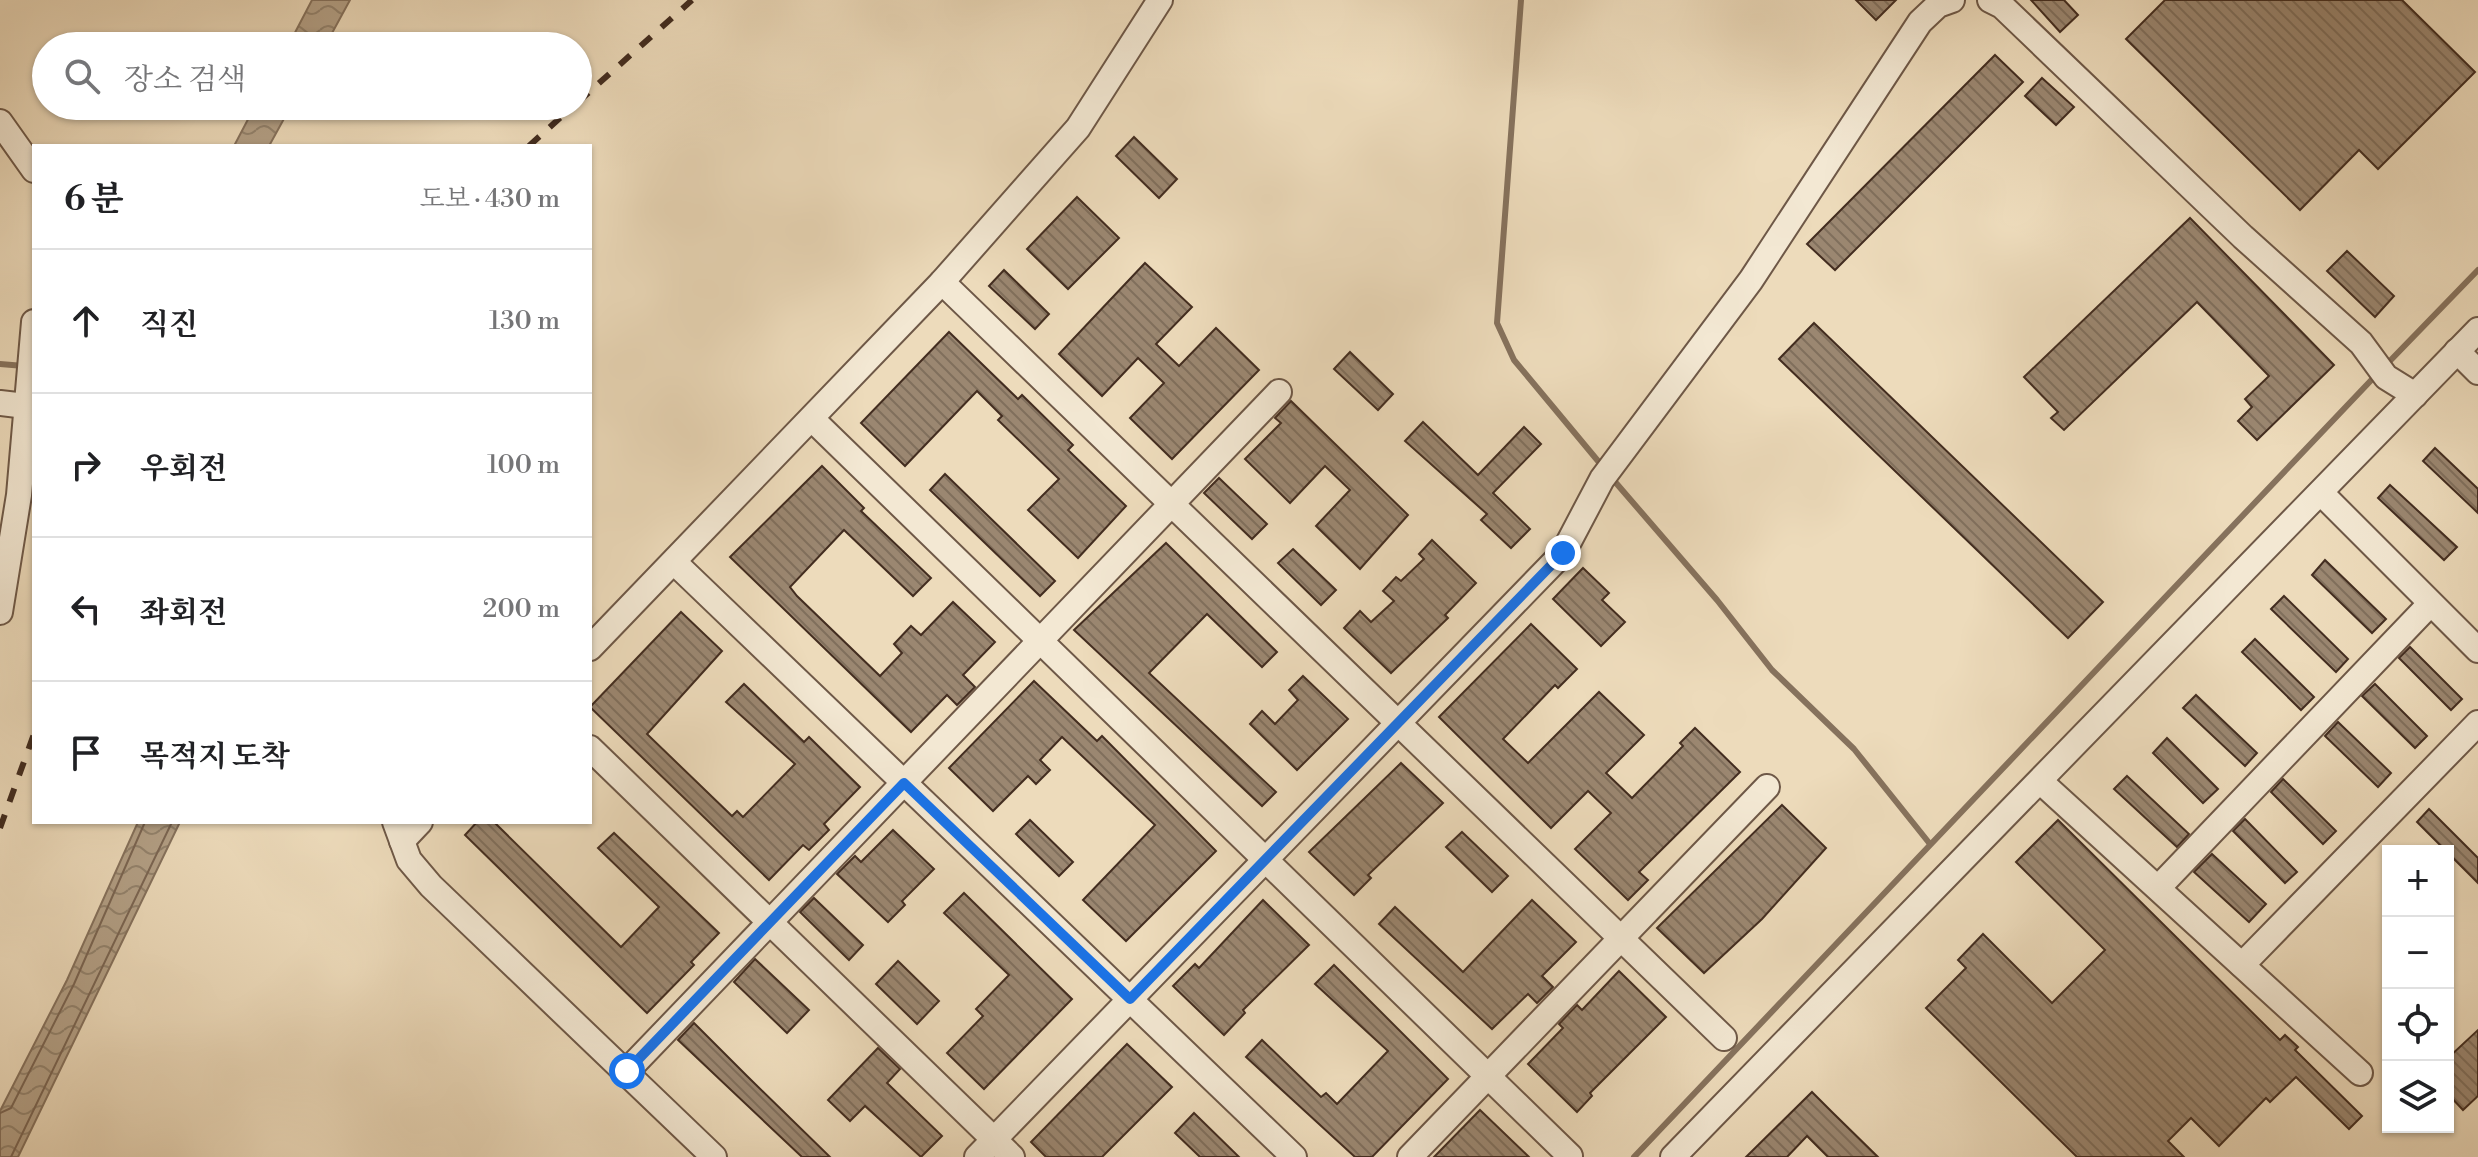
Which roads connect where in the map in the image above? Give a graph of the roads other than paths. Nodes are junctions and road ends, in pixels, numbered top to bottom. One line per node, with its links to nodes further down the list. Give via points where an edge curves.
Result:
1 (1160, 0): 6 (street, via 1078,128)
2 (1952, 0): 24 (street, via 1920,22 1751,280 1608,472 1563,553)
3 (1990, 0): 12 (street, via 2361,343 2380,370)
4 (0, 122): 5 (street)
5 (32, 167)
6 (942, 282): 15 (street); 17 (street)
7 (2478, 330): 8 (street)
8 (2457, 351): 10 (street); 12 (street)
9 (32, 357): 13 (street)
10 (2478, 372)
11 (1279, 392): 17 (street)
12 (2415, 395): 16 (street)
13 (30, 399): 14 (street); 20 (street)
14 (0, 403)
15 (812, 419): 18 (street); 21 (street)
16 (2321, 493): 19 (street); 27 (street)
17 (1172, 504): 21 (street); 24 (street)
18 (674, 562): 22 (street); 28 (street)
19 (2430, 604): 23 (street); 32 (street)
20 (0, 612)
21 (1040, 641): 28 (street); 31 (street)
22 (592, 646)
23 (2478, 650)
24 (1398, 723): 31 (street); 34 (street)
25 (2478, 723): 35 (street)
26 (592, 750): 33 (street)
27 (2041, 782): 32 (street); 48 (street)
28 (904, 783): 33 (street); 36 (street)
29 (1767, 787): 34 (street)
30 (398, 831): 38 (street, via 409,860 431,886)
31 (1265, 860): 36 (street); 40 (street)
32 (2159, 887): 35 (street)
33 (770, 922): 38 (street); 41 (street)
34 (1622, 939): 37 (street); 40 (street)
35 (2242, 965): 39 (street)
36 (1130, 999): 41 (street); 46 (street)
37 (1724, 1038)
38 (627, 1071): 43 (street)
39 (2360, 1073)
40 (1489, 1077): 42 (street); 47 (street)
41 (994, 1139): 44 (street); 45 (street)
42 (1570, 1156)
43 (714, 1157)
44 (977, 1157)
45 (1012, 1157)
46 (1294, 1157)
47 (1410, 1157)
48 (1673, 1157)

